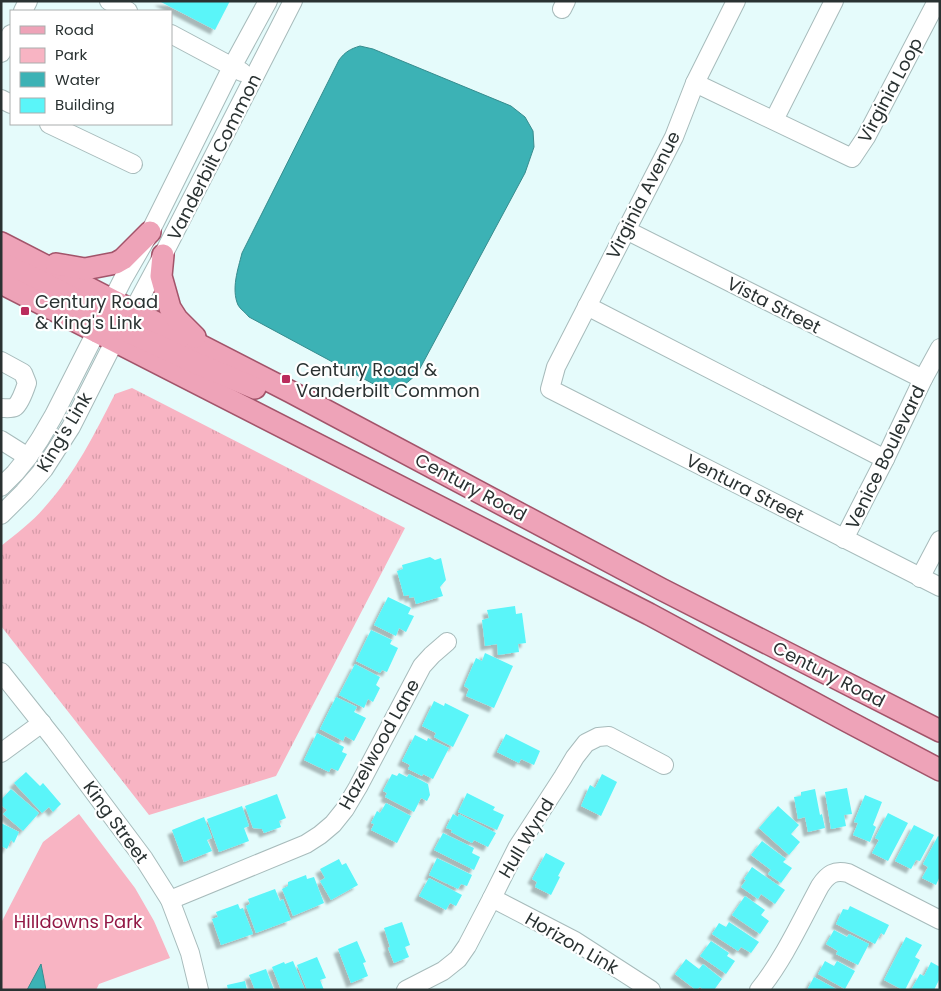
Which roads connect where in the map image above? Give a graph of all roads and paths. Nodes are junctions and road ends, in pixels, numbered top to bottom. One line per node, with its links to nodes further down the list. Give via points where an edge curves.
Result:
1 (109, 1): 7 (street)
2 (268, 1): 11 (street, Vanderbilt Common)
3 (293, 1): 12 (street, Vanderbilt Common)
4 (736, 1): 13 (street, Virginia Avenue)
5 (834, 1): 14 (street)
6 (937, 1): 14 (street, Virginia Loop, via 852,158)
7 (126, 10)
8 (172, 35): 11 (street)
9 (10, 36): 10 (street)
10 (1, 53)
11 (232, 67): 12 (street); 18 (street, Vanderbilt Common)
12 (254, 79): 20 (street, Vanderbilt Common)
13 (695, 83): 14 (street, Virginia Loop); 17 (street, Virginia Avenue, via 674,137)
14 (774, 120)
15 (51, 125): 16 (street)
16 (133, 164)
17 (626, 230): 25 (street, Virginia Avenue); 30 (street, Vista Street)
18 (150, 232): 21 (main road, via 116,263 85,270); 24 (street, Vanderbilt Common)
19 (1, 243): 21 (main road)
20 (164, 255): 26 (street, Vanderbilt Common); 27 (main road, via 161,276 170,308)
21 (36, 261): 24 (main road)
22 (1, 263): 24 (main road, via 92,308)
23 (1, 283): 26 (main road, Century Road)
24 (109, 306): 26 (main road)
25 (587, 306): 31 (street, Virginia Avenue, via 556,366); 36 (street)
26 (116, 328): 27 (main road, Century Road); 32 (main road, via 264,391); 35 (street, King's Link); 38 (street, King's Link, via 71,427 44,469); 49 (main road, Century Road)
27 (206, 348): 32 (main road, Century Road)
28 (940, 348): 30 (street, Venice Boulevard)
29 (1, 361): 33 (street, via 23,373 27,383 14,407)
30 (923, 380): 36 (street, Venice Boulevard)
31 (550, 389): 39 (street, Ventura Street)
32 (291, 392): 46 (main road, Century Road, via 661,589)
33 (1, 408)
34 (1, 440): 35 (street)
35 (28, 456): 37 (street, King's Link)
36 (885, 459): 39 (street, Venice Boulevard)
37 (1, 487)
38 (1, 515)
39 (844, 539): 41 (street, Ventura Street)
40 (940, 540): 41 (street)
41 (920, 578): 42 (street, Ventura Street)
42 (940, 587)
43 (447, 642): 51 (street, Hazelwood Lane, via 422,666 358,787 333,824 306,844)
44 (1, 672): 45 (street, King Street)
45 (42, 722): 47 (street); 51 (street, King Street, via 144,859)
46 (940, 731)
47 (1, 753)
48 (664, 766): 50 (street, Hull Wynd, via 609,736 586,743 517,848)
49 (940, 770)
50 (492, 898): 54 (street, Hull Wynd, via 458,959 443,971); 55 (street, Horizon Link, via 574,941)
51 (170, 900): 53 (street, King Street, via 190,953)
52 (940, 920): 56 (street, via 848,873 834,872 820,886 783,955)
53 (199, 990)
54 (406, 990)
55 (651, 990)
56 (759, 990)

